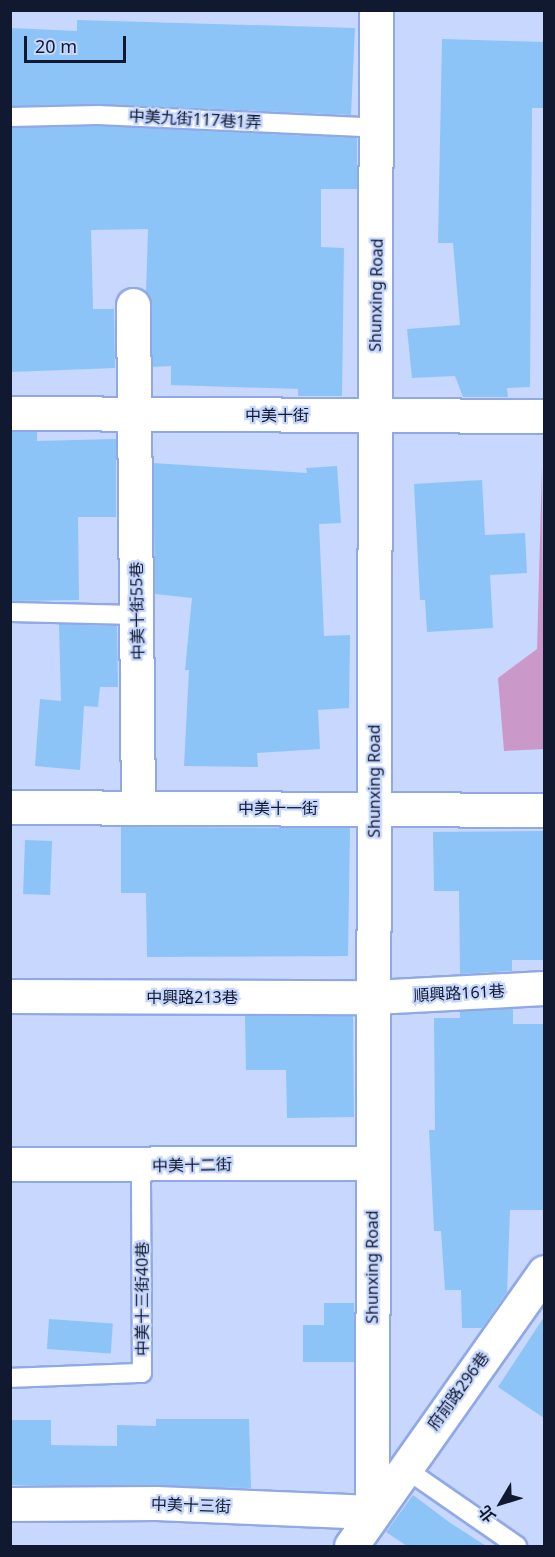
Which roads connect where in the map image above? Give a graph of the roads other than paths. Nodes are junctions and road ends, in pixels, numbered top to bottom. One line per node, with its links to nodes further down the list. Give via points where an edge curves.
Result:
1 (376, 10): 3 (street, Shunxing Road)
2 (10, 117): 3 (lane, 中美九街117巷1弄, via 98,115)
3 (379, 128): 6 (street, Shunxing Road)
4 (133, 305): 7 (street, 中美十街55巷)
5 (10, 413): 7 (street, 中美十街)
6 (375, 414): 7 (street, 中美十街); 8 (street, 中美十街); 13 (street, Shunxing Road)
7 (135, 415): 10 (street, 中美十街55巷)
8 (544, 416)
9 (10, 612): 10 (lane)
10 (137, 615): 12 (street, 中美十街55巷)
11 (10, 807): 12 (street, 中美十一街)
12 (138, 807): 13 (street, 中美十一街)
13 (374, 809): 14 (street, 中美十一街); 17 (street, Shunxing Road)
14 (544, 810)
15 (544, 988): 17 (street, 順興路161巷)
16 (10, 996): 17 (street, 中興路213巷)
17 (373, 997): 18 (street, Shunxing Road)
18 (373, 1163): 20 (street, 中美十二街); 25 (street, Shunxing Road)
19 (10, 1164): 20 (street, 中美十二街)
20 (141, 1166): 22 (lane, 中美十三街40巷, via 142,1373)
21 (544, 1272): 23 (street, 府前路296巷)
22 (10, 1378)
23 (403, 1467): 25 (street, 府前路296巷); 27 (lane)
24 (10, 1504): 25 (street, 中美十三街, via 156,1503)
25 (372, 1512): 26 (street)
26 (351, 1546)
27 (518, 1546)

